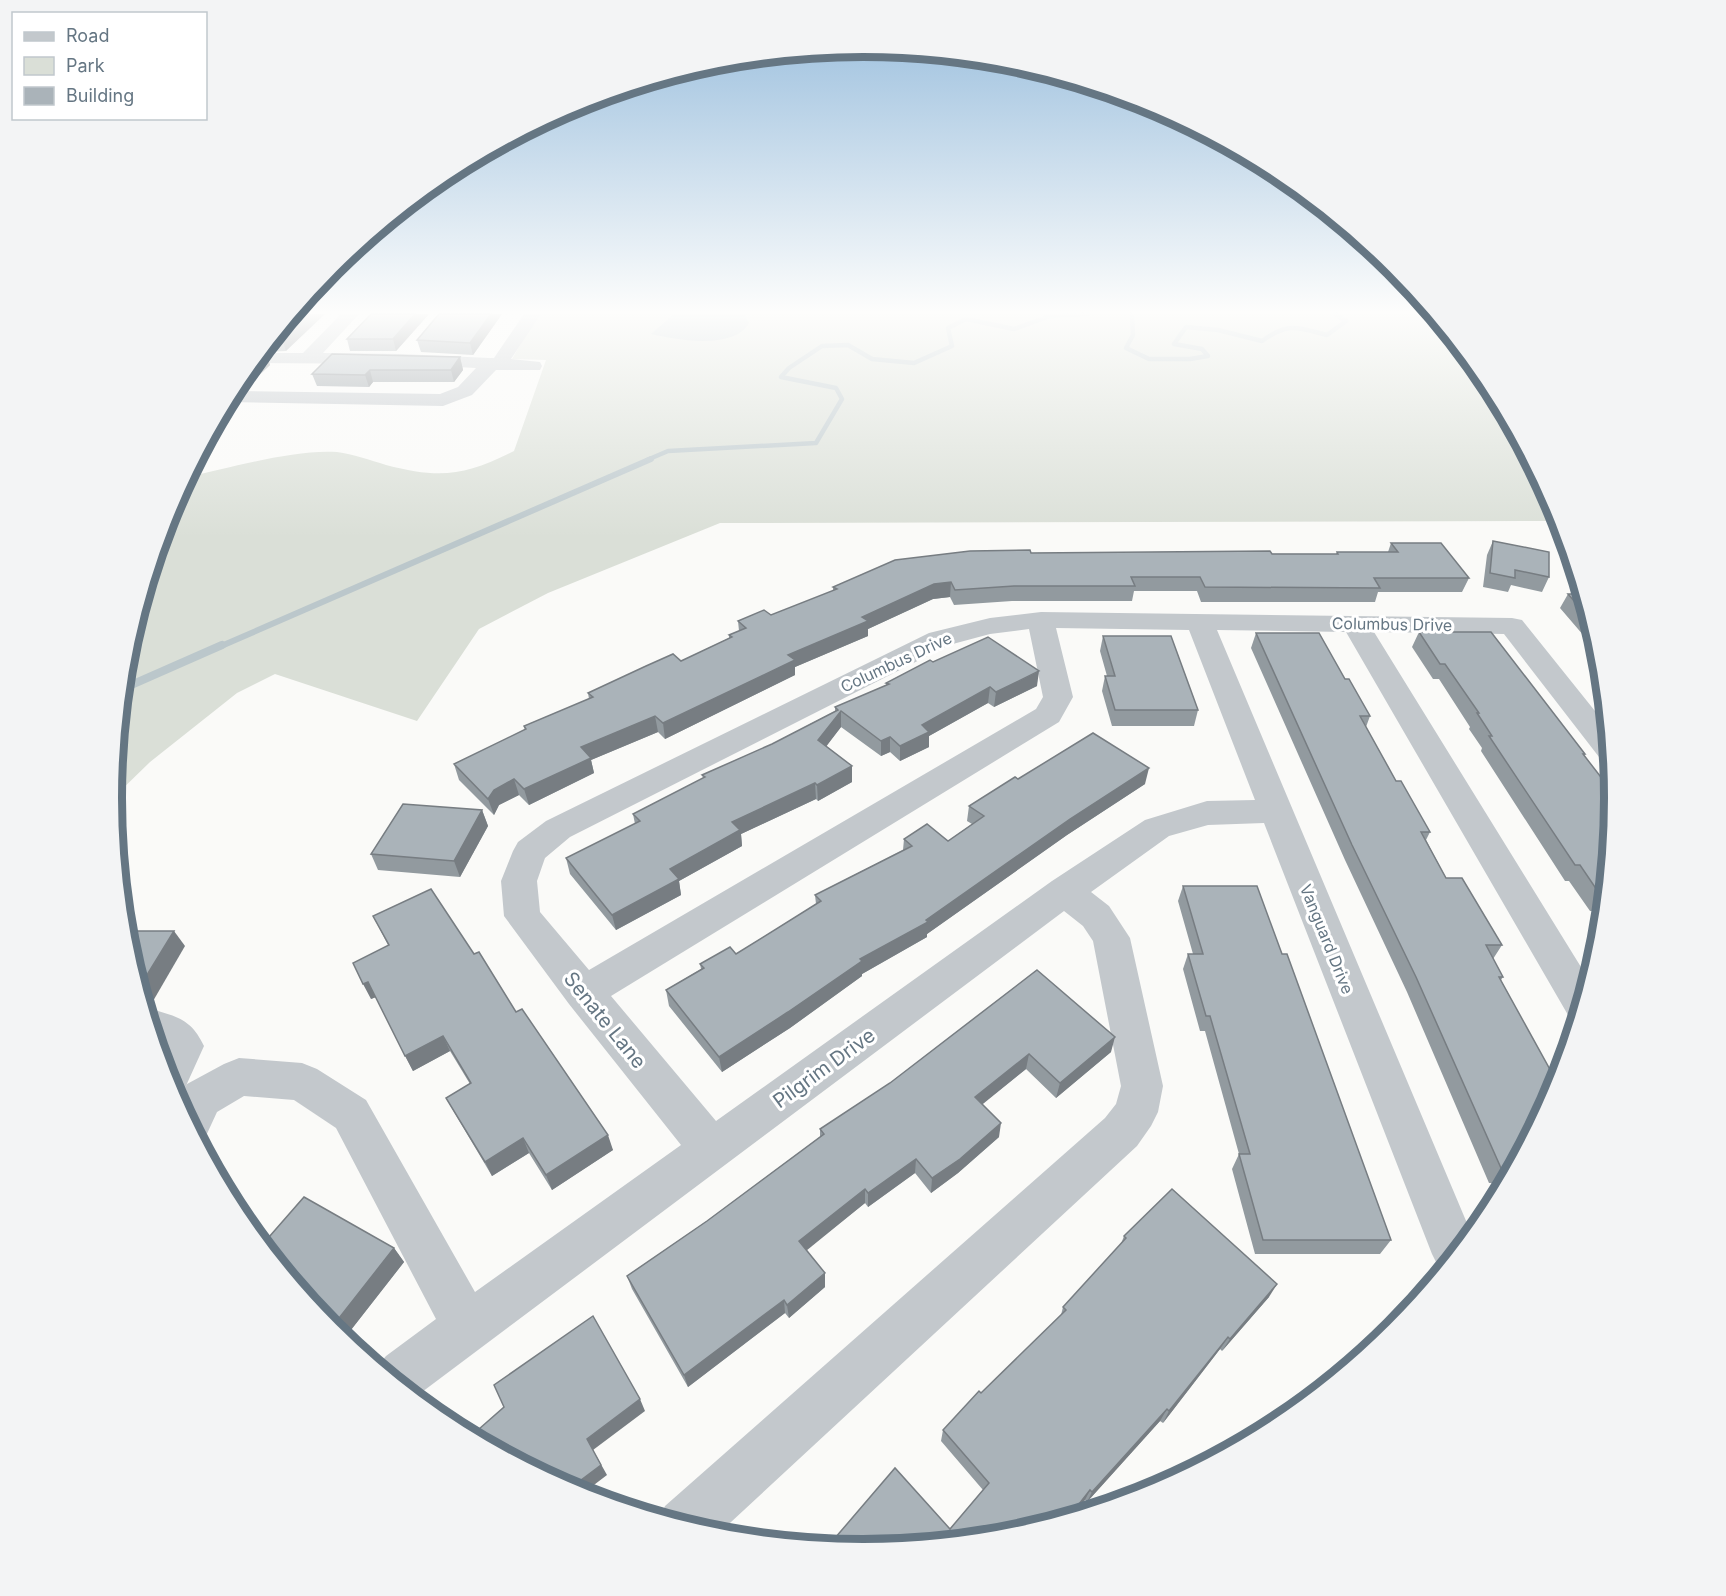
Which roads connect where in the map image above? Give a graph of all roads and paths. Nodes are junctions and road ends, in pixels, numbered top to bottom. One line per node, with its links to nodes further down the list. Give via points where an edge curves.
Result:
1 (468, 388): 2 (street, via 443,400)
2 (240, 397)
3 (1041, 620): 4 (street, Columbus Drive); 8 (street, Columbus Drive, via 1003,622 939,639 738,739 558,829 530,851); 10 (street, via 1058,697 1048,715)
4 (1200, 623): 5 (street, Columbus Drive); 7 (street, Vanguard Drive)
5 (1355, 624): 6 (street, Columbus Drive, via 1512,626); 11 (street)
6 (1601, 739)
7 (1275, 811): 9 (street, Pilgrim Drive, via 1207,813 1157,828); 16 (street, Vanguard Drive)
8 (519, 881): 10 (street, Senate Lane, via 522,916)
9 (1065, 891): 15 (street, Pilgrim Drive); 19 (street, via 1096,916 1111,938 1142,1086 1136,1113 1121,1132)
10 (583, 993): 15 (street, Senate Lane)
11 (1577, 995)
12 (159, 1028): 13 (street, via 171,1032 183,1046)
13 (173, 1068)
14 (193, 1116): 17 (street, via 202,1098 238,1077 302,1082 351,1114)
15 (712, 1150): 17 (street, Pilgrim Drive)
16 (1453, 1246)
17 (468, 1328): 18 (street, Pilgrim Drive)
18 (401, 1377)
19 (693, 1519)

